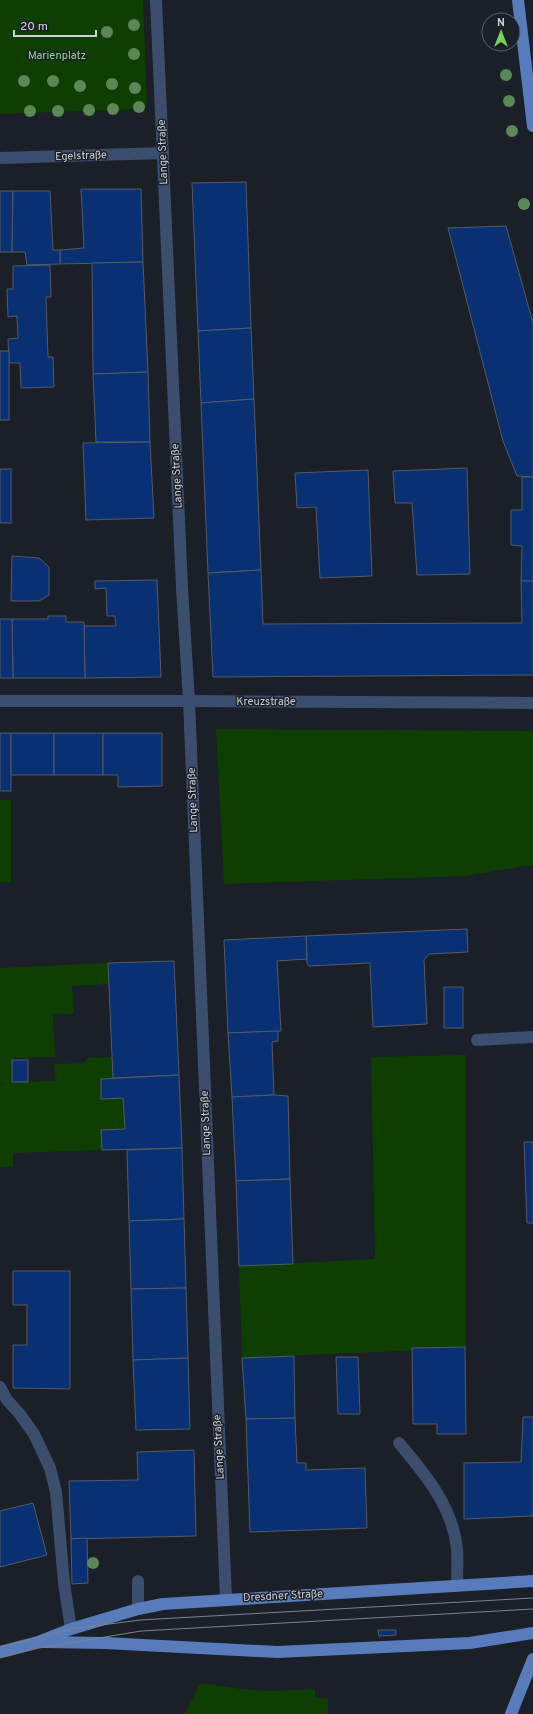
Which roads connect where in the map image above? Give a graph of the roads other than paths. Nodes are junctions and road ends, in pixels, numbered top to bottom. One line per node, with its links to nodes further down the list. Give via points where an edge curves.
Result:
1 (156, 0): 4 (street, Lange Straße)
2 (518, 0): 3 (main road)
3 (533, 126)
4 (163, 153): 5 (street, Egelstraße); 7 (street, Lange Straße)
5 (0, 158)
6 (0, 701): 7 (street, Kreuzstraße)
7 (189, 701): 8 (street, Kreuzstraße); 16 (street, Lange Straße)
8 (533, 704)
9 (533, 1037): 10 (street)
10 (477, 1040)
11 (0, 1387): 18 (street, via 34,1434 50,1468 56,1492)
12 (399, 1443): 15 (street, via 439,1497 451,1522 457,1548)
13 (138, 1581): 17 (street)
14 (533, 1581): 15 (main road, Dresdner Straße)
15 (457, 1586): 16 (main road, Dresdner Straße)
16 (226, 1600): 17 (main road, Dresdner Straße, via 163,1604)
17 (138, 1609): 18 (main road, Dresdner Straße)
18 (71, 1629): 20 (main road, Dresdner Straße)
19 (533, 1633): 20 (main road, Dresdner Straße, via 470,1643 277,1652)
20 (38, 1642): 21 (main road, Dresdner Straße)
21 (0, 1652)
22 (533, 1659): 23 (main road)
23 (511, 1714)

